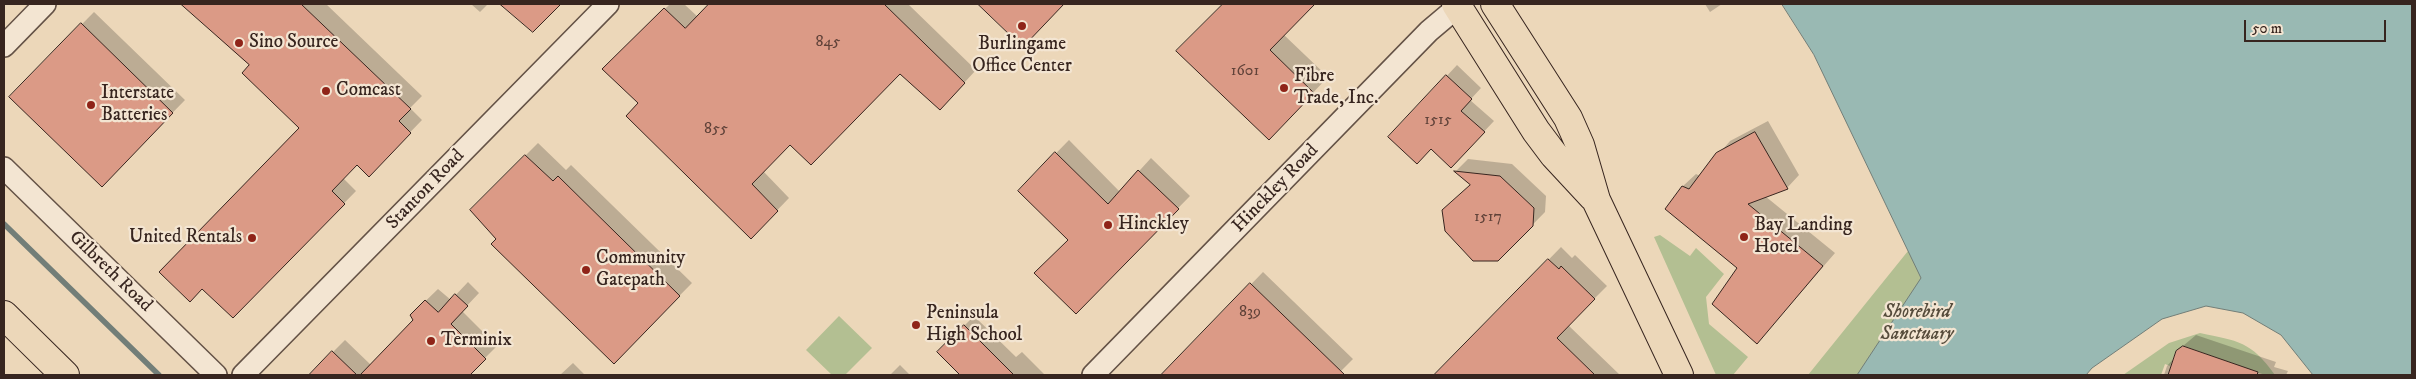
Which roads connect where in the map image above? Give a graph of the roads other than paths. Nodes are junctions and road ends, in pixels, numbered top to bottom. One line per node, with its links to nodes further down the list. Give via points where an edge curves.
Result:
1 (45, 4): 5 (street)
2 (608, 4): 11 (street, Stanton Road)
3 (1495, 4): 7 (main road, via 1568,118 1580,145)
4 (1458, 5): 7 (main road, via 1536,131); 12 (street, Hinckley Road)
5 (4, 46)
6 (4, 168): 10 (street, Gilbreth Road)
7 (1596, 200): 13 (main road)
8 (4, 314): 9 (main road)
9 (65, 375)
10 (216, 375)
11 (243, 375)
12 (1093, 375)
13 (1679, 375)

